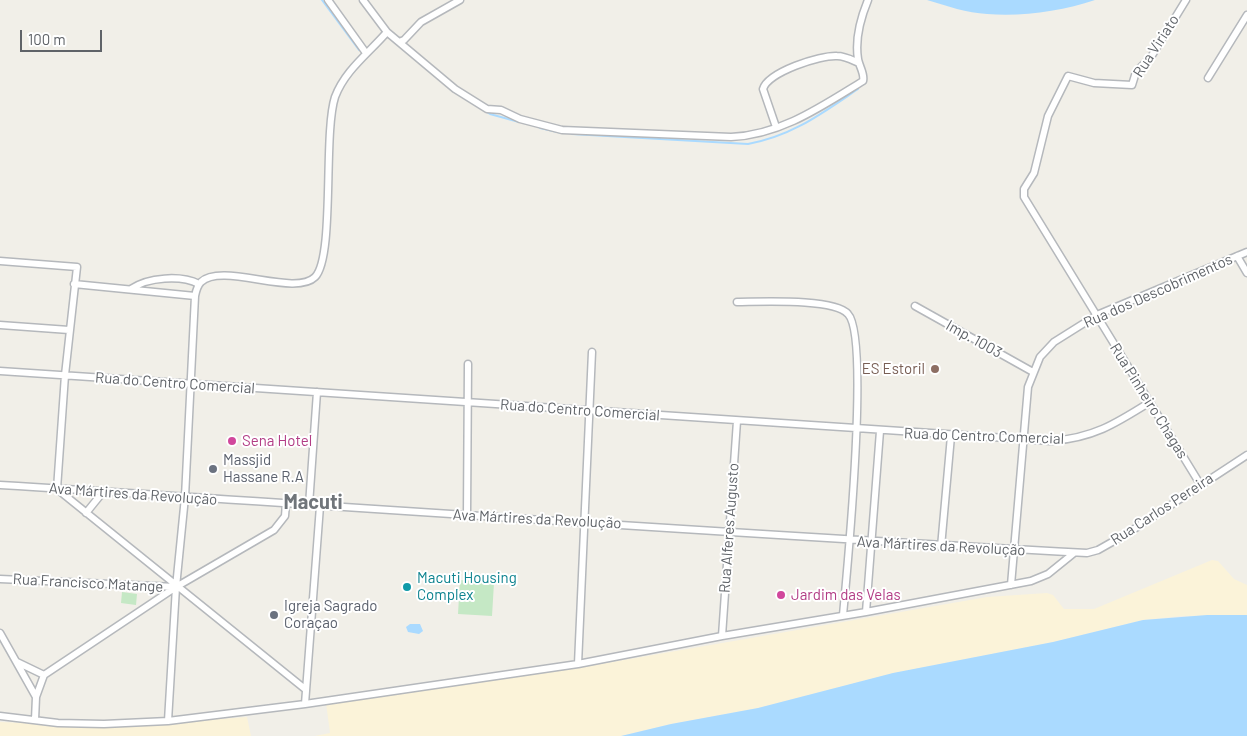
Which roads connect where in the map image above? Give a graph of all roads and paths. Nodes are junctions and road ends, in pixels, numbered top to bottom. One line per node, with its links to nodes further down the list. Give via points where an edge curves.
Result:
1 (328, 0): 9 (street)
2 (363, 0): 7 (street)
3 (460, 0): 8 (street, via 421,22)
4 (868, 0): 10 (street, via 858,36)
5 (1186, 0): 13 (street, Rua Viriato, via 1151,57 1136,72 1132,85 1094,83 1068,76 1048,116 1034,173)
6 (1247, 15): 11 (street)
7 (387, 32): 8 (street); 9 (street)
8 (399, 42): 12 (street, via 480,106 562,130 732,137 750,136)
9 (366, 52): 19 (street, via 335,97 323,260 314,278 302,285 210,277)
10 (859, 64): 12 (street, via 863,81 804,117); 12 (street, via 839,56 817,58 770,79 764,90)
11 (1208, 78)
12 (776, 127)
13 (1024, 189): 24 (street, Rua Pinheiro Chagas, via 1024,197)
14 (1247, 252): 15 (street, Rua dos Descobrimentos)
15 (1238, 256): 17 (street); 24 (street, Rua dos Descobrimentos)
16 (0, 261): 18 (street, via 77,268)
17 (1247, 273)
18 (74, 284): 20 (street); 26 (street)
19 (199, 284): 20 (street, via 176,279 142,283); 21 (street)
20 (131, 289): 21 (street)
21 (195, 296): 32 (street)
22 (737, 302): 38 (street, via 832,306 848,313 856,330)
23 (915, 306): 30 (street, Imp. 1003)
24 (1097, 315): 30 (street, Rua dos Descobrimentos, via 1054,342 1040,357); 35 (street, Rua Pinheiro Chagas)
25 (0, 325): 26 (street)
26 (69, 330): 31 (street)
27 (592, 352): 36 (street)
28 (468, 364): 34 (street)
29 (0, 371): 31 (street, Rua do Centro Comercial)
30 (1033, 372): 41 (street, Rua dos Descobrimentos, via 1028,387)
31 (65, 375): 32 (street, Rua do Centro Comercial); 45 (street)
32 (190, 385): 33 (street, Rua do Centro Comercial); 47 (street)
33 (317, 392): 34 (street, Rua do Centro Comercial); 49 (street)
34 (467, 402): 36 (street, Rua do Centro Comercial); 52 (street)
35 (1150, 402): 41 (street, Rua do Centro Comercial, via 1119,422 1077,439); 43 (street, Rua Pinheiro Chagas)
36 (591, 410): 37 (street, Rua do Centro Comercial); 53 (street)
37 (737, 421): 38 (street, Rua do Centro Comercial); 54 (street, Rua Alferes Augusto)
38 (856, 429): 39 (street, Rua do Centro Comercial); 55 (street)
39 (880, 431): 40 (street, Rua do Centro Comercial); 56 (street)
40 (950, 436): 41 (street, Rua do Centro Comercial); 57 (street)
41 (1022, 440): 58 (street, Rua dos Descobrimentos)
42 (1247, 455): 43 (street, Rua Carlos Pereira)
43 (1200, 484): 59 (street, Rua Carlos Pereira, via 1098,550 1087,554)
44 (0, 485): 45 (street, Ava Mártires da Revolução)
45 (57, 489): 46 (street, Ava Mártires da Revolução); 51 (street)
46 (102, 492): 47 (street, Ava Mártires da Revolução); 51 (street)
47 (185, 497): 48 (street, Ava Mártires da Revolução); 62 (street)
48 (286, 503): 49 (street, Ava Mártires da Revolução); 62 (street, via 285,516 274,530)
49 (309, 505): 50 (street, Ava Mártires da Revolução)
50 (320, 506): 52 (street, Ava Mártires da Revolução); 70 (street)
51 (86, 512): 62 (street)
52 (467, 515): 53 (street, Ava Mártires da Revolução)
53 (584, 521): 54 (street, Ava Mártires da Revolução); 68 (street)
54 (728, 532): 55 (street, Ava Mártires da Revolução); 66 (street, Rua Alferes Augusto)
55 (849, 540): 56 (street, Ava Mártires da Revolução); 64 (street)
56 (870, 542): 57 (street, Ava Mártires da Revolução); 63 (street)
57 (941, 547): 58 (street, Ava Mártires da Revolução)
58 (1014, 551): 59 (street, Ava Mártires da Revolução); 61 (street, Rua dos Descobrimentos)
59 (1074, 553): 61 (street, via 1048,574)
60 (0, 579): 62 (street, Rua Francisco Matange)
61 (1011, 585): 63 (street)
62 (176, 587): 69 (street); 70 (street); 75 (street)
63 (866, 612): 64 (street)
64 (844, 615): 66 (street)
65 (0, 633): 67 (street)
66 (722, 636): 68 (street)
67 (17, 662): 69 (street); 71 (street)
68 (578, 664): 72 (street)
69 (44, 675): 71 (street)
70 (305, 690): 72 (street)
71 (36, 696): 74 (street)
72 (305, 704): 75 (street)
73 (0, 716): 74 (street)
74 (35, 720): 75 (street, via 104,724)
75 (168, 721)

